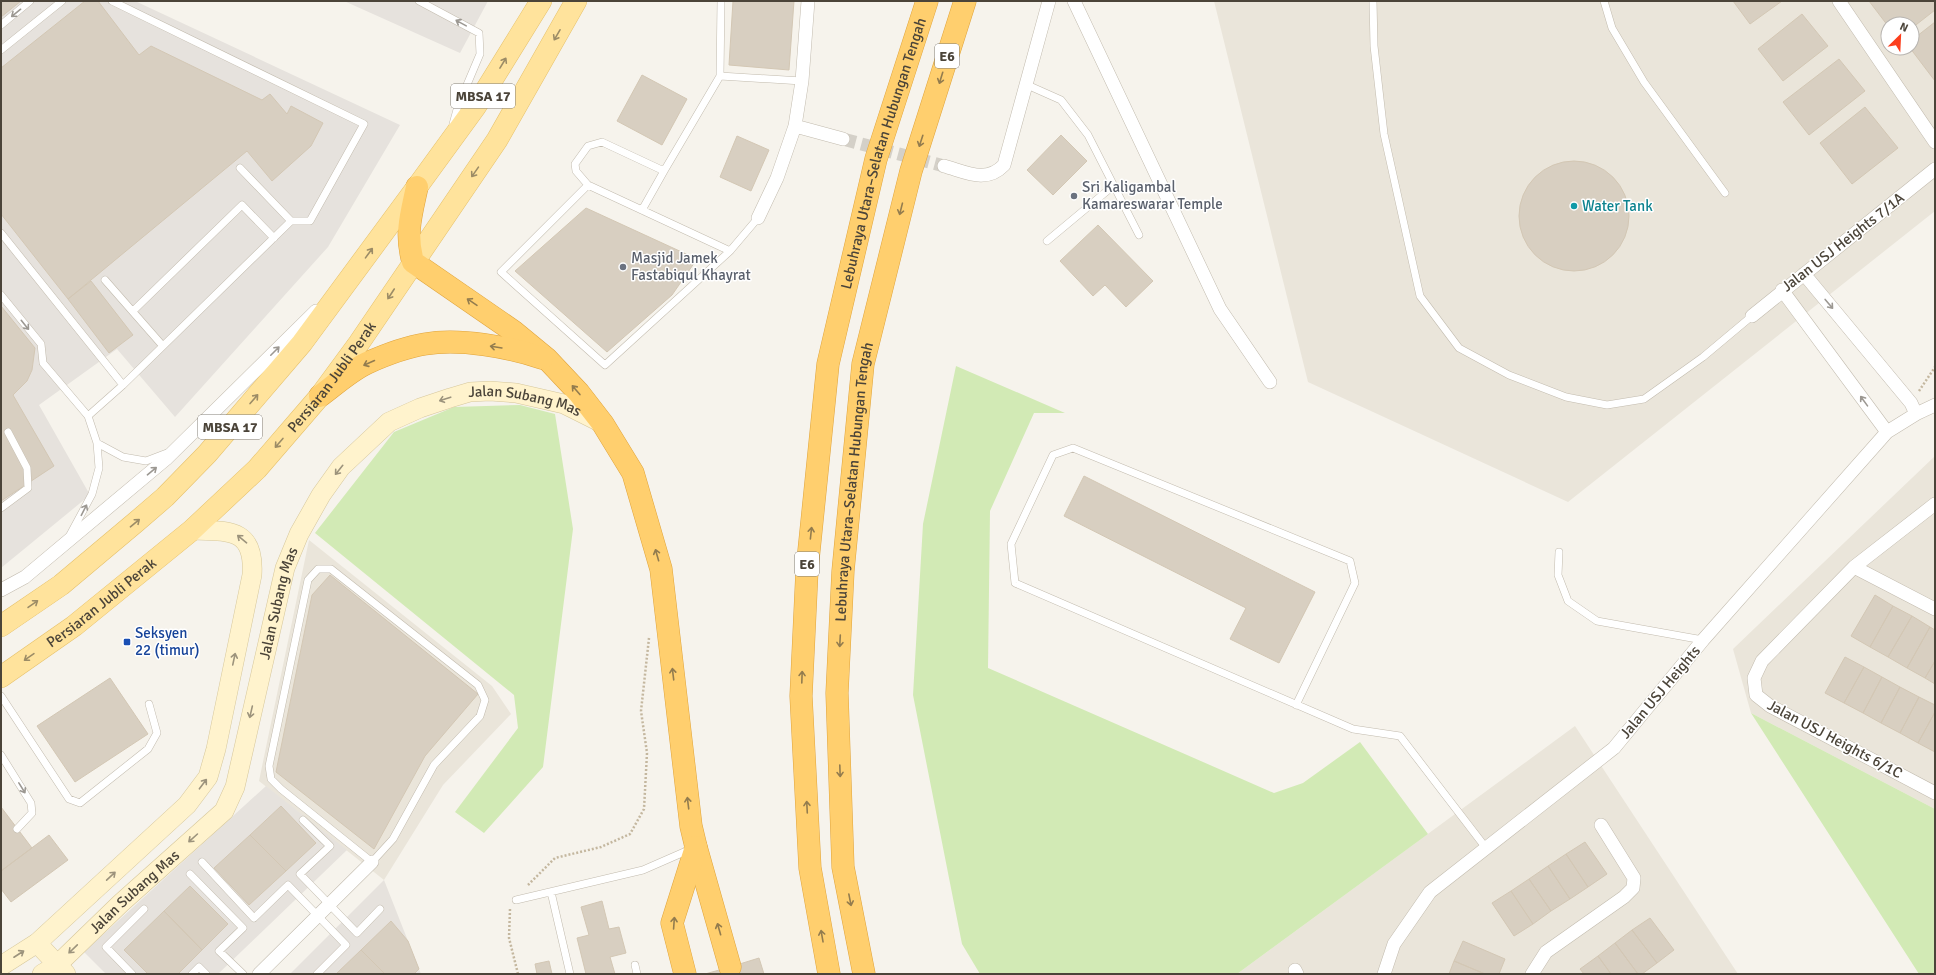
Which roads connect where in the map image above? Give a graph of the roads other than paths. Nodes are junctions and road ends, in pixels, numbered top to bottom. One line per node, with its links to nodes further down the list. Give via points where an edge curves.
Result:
1 (30, 1): 16 (lane, one-way to 16)
2 (62, 1): 17 (lane)
3 (112, 1): 35 (lane, via 364,124 310,221)
4 (541, 1): 24 (main road, MBSA 17, one-way to 4, via 476,106)
5 (576, 1): 41 (main road, Persiaran Jubli Perak / MBSA 17, one-way to 41, via 497,140)
6 (721, 1): 18 (lane)
7 (808, 1): 19 (street)
8 (927, 1): 108 (highway, Lebuhraya Utara–Selatan Hubungan Tengah / E6, one-way to 8, via 810,868 801,696 807,570 828,364 876,159)
9 (965, 1): 109 (highway, Lebuhraya Utara–Selatan Hubungan Tengah / E6, one-way to 109, via 911,171 863,364 843,571 837,693 843,867)
10 (1049, 1): 20 (street)
11 (1074, 1): 51 (street, via 1220,309)
12 (1372, 1): 48 (lane, via 1374,46 1384,134 1420,296 1460,348 1509,375 1566,398 1607,405 1644,399 1703,357)
13 (1604, 1): 32 (lane, via 1612,28 1644,82)
14 (1839, 1): 23 (street)
15 (424, 2): 24 (lane, one-way to 15, via 458,106 480,54 479,33)
16 (1, 25)
17 (1, 50)
18 (720, 76): 19 (lane); 28 (lane)
19 (802, 81): 21 (street)
20 (1025, 84): 25 (street, via 1004,165 997,172 984,176); 30 (lane, via 1061,100 1088,135)
21 (794, 126): 22 (street); 34 (street, via 777,178)
22 (843, 139)
23 (1935, 142)
24 (449, 144): 31 (main road, MBSA 17)
25 (944, 166)
26 (240, 168): 35 (lane)
27 (1935, 169): 43 (street, Jalan USJ Heights 7/1A)
28 (664, 171): 29 (lane, via 602,142 588,146 575,164 576,172); 33 (lane)
29 (588, 185): 33 (lane); 40 (lane, via 501,272 605,365)
30 (1113, 186): 37 (lane); 39 (lane)
31 (417, 187): 41 (highway, via 408,234); 42 (main road, MBSA 17, one-way to 31)
32 (1726, 192)
33 (642, 210): 40 (lane)
34 (758, 218): 40 (lane)
35 (291, 221): 38 (lane)
36 (1, 233): 52 (lane)
37 (1138, 236)
38 (274, 238): 47 (lane, via 242,205); 49 (lane)
39 (1046, 241)
40 (730, 250)
41 (413, 262): 50 (highway, one-way to 41, via 513,330); 53 (main road, Persiaran Jubli Perak / MBSA 17, one-way to 53)
42 (354, 273): 61 (street, one-way to 42); 70 (main road, MBSA 17, one-way to 42, via 61,585 165,497 207,454 302,343)
43 (1804, 274): 45 (street, Jalan USJ Heights 7/1A); 55 (street, one-way to 55)
44 (105, 280): 47 (lane)
45 (1782, 290): 48 (street, Jalan USJ Heights 7/1A); 59 (street, one-way to 45)
46 (1, 295): 56 (lane, one-way to 56, via 41,344 43,363)
47 (132, 311): 49 (lane)
48 (1752, 316)
49 (162, 345): 52 (lane)
50 (547, 359): 53 (highway, one-way to 53, via 494,346 460,343 425,344 367,363); 57 (highway, one-way to 50)
51 (1270, 382)
52 (123, 385): 56 (lane)
53 (320, 396): 64 (main road, Persiaran Jubli Perak / MBSA 17, one-way to 64, via 257,468)
54 (1935, 405): 55 (street, Jalan USJ Heights)
55 (1914, 408): 59 (street, Jalan USJ Heights)
56 (88, 416): 60 (lane)
57 (603, 424): 81 (highway, one-way to 57, via 691,826 661,569 633,473); 89 (street, Jalan Subang Mas, one-way to 89, via 564,404 539,397 516,393 470,392 420,408 389,422 341,467 321,495 284,568 235,787 224,811)
58 (8, 432): 63 (lane, via 27,468 28,488)
59 (1887, 432): 71 (street, Jalan USJ Heights)
60 (97, 443): 61 (lane, via 123,457 146,461); 65 (lane, one-way to 60, via 92,494 99,468)
61 (176, 450): 65 (street, one-way to 61)
62 (1935, 504): 67 (street)
63 (1, 508)
64 (192, 530): 72 (main road, Persiaran Jubli Perak / MBSA 17, one-way to 72, via 74,626); 88 (street, Jalan Subang Mas, one-way to 64, via 188,805 208,777 216,750 253,560 249,544 238,535 219,530)
65 (66, 544): 68 (street, via 25,577)
66 (1559, 552): 71 (lane, via 1558,575 1568,601 1597,621)
67 (1854, 567): 69 (street); 77 (street, Jalan USJ Heights 6/1C, via 1762,661 1754,678 1756,695 1770,706)
68 (1, 590)
69 (1935, 609)
70 (1, 626)
71 (1703, 640): 82 (street, Jalan USJ Heights, via 1614,748)
72 (1, 677)
73 (1, 696): 74 (lane, via 69,799 80,803 148,749 157,733)
74 (149, 704)
75 (1296, 705): 75 (lane, via 1015,583 1011,544 1053,455 1073,448 1350,561 1355,583); 82 (lane, via 1353,729 1400,736)
76 (1, 754): 80 (lane, one-way to 80, via 31,803 32,812)
77 (1935, 793)
78 (303, 820): 90 (lane, via 330,846 300,874)
79 (1601, 825): 111 (street, via 1634,878 1633,888 1546,952)
80 (17, 829)
81 (696, 847): 86 (lane, via 643,870); 97 (highway, one-way to 81); 107 (highway, one-way to 81, via 672,923)
82 (1486, 848): 110 (street, Jalan USJ Heights, via 1430,892 1394,944)
83 (202, 862): 93 (lane, via 254,918 288,885)
84 (372, 862): 84 (lane, via 393,839 434,765 480,716 485,700 478,685 331,569 318,569 308,580 269,766 271,779); 90 (street)
85 (190, 874): 102 (lane, via 243,928 219,951)
86 (551, 892): 87 (lane); 105 (lane)
87 (516, 900)
88 (82, 902): 89 (street, via 109,900); 94 (street, Jalan Subang Mas)
89 (121, 903): 98 (street, Jalan Subang Mas, one-way to 98)
90 (330, 904): 92 (lane, via 357,933); 93 (street)
91 (144, 909): 99 (lane, via 106,948)
92 (380, 909)
93 (318, 916): 103 (street); 104 (lane, via 346,945)
94 (37, 943): 96 (street, Jalan Subang Mas, one-way to 94); 98 (street, Jalan Subang Mas)
95 (635, 965): 106 (lane)
96 (1, 966)
97 (730, 967)
98 (55, 971)
99 (132, 974)
100 (192, 974): 101 (lane, via 199,967)
101 (206, 974)
102 (243, 974)
103 (259, 974)
104 (317, 974)
105 (570, 974)
106 (637, 974)
107 (685, 974)
108 (828, 974)
109 (864, 974)
110 (1384, 974)
111 (1532, 974)

